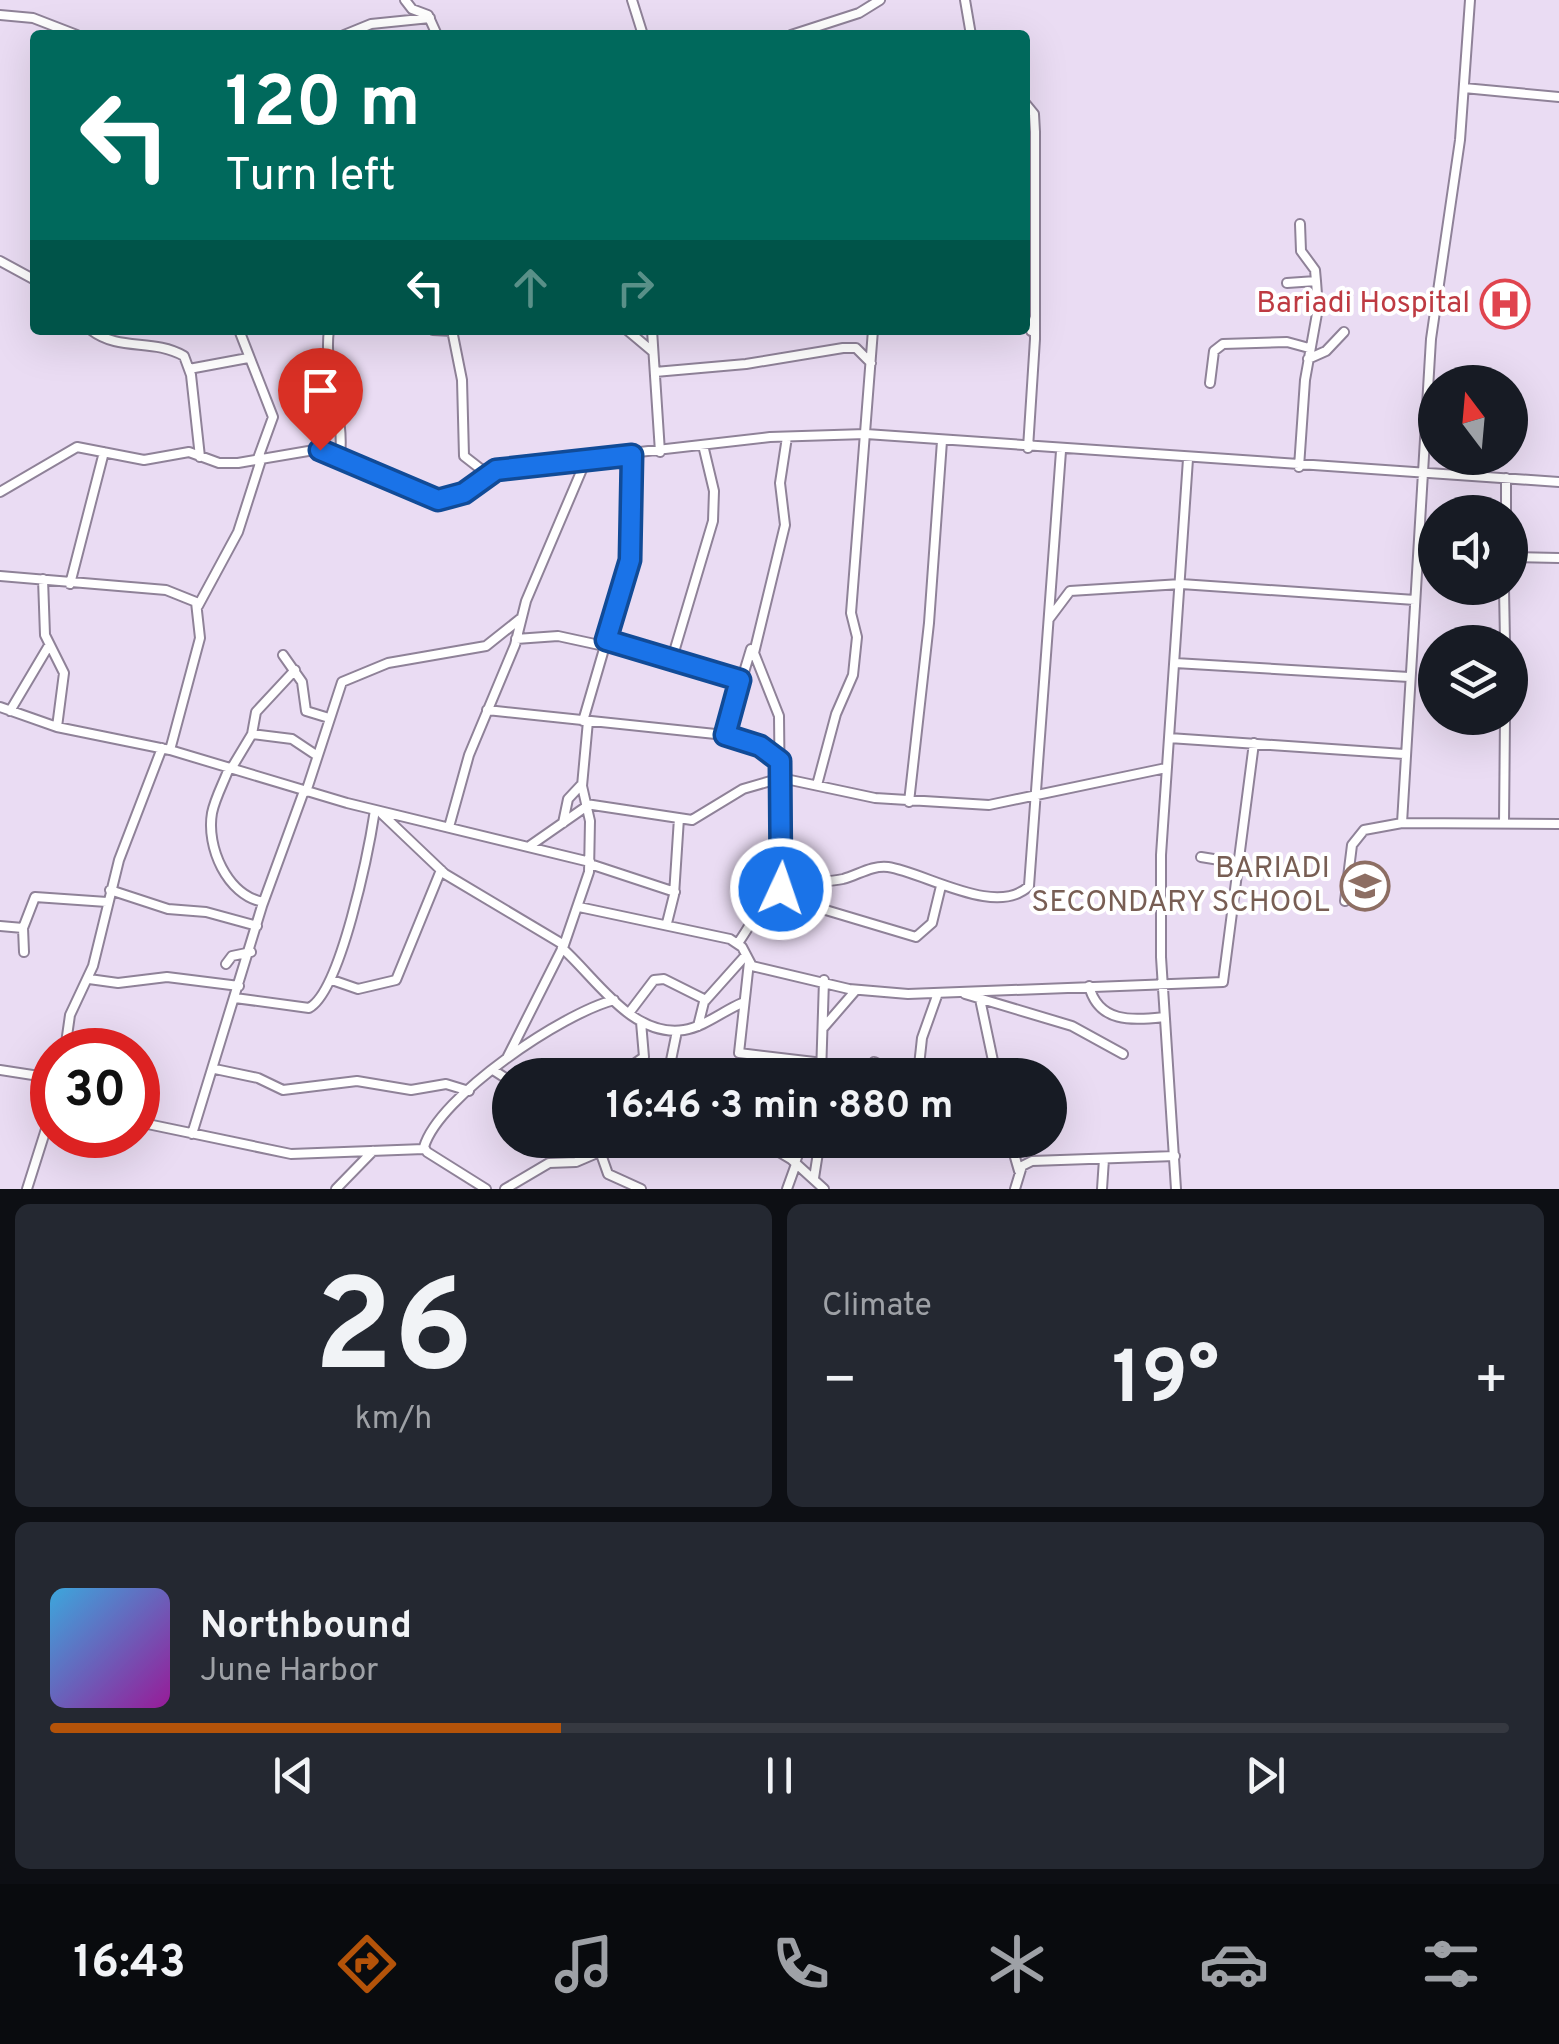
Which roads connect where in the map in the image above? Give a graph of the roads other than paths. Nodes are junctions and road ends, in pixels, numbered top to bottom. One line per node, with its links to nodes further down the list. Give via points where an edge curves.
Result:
1 (405, 0): 7 (street)
2 (632, 0): 11 (street)
3 (880, 0): 12 (street)
4 (965, 0): 13 (street)
5 (1470, 0): 14 (street)
6 (0, 15): 8 (street)
7 (430, 18): 9 (street); 10 (street)
8 (64, 30)
9 (356, 30)
10 (435, 30)
11 (641, 30)
12 (806, 30)
13 (970, 30)
14 (1464, 88): 15 (street); 37 (street)
15 (1559, 97)
16 (1030, 109): 31 (street)
17 (1300, 224): 20 (street, via 1301,251)
18 (0, 261): 19 (street)
19 (30, 277)
20 (1316, 281): 21 (street); 32 (street)
21 (1287, 284)
22 (1030, 327): 31 (street)
23 (1344, 332): 35 (street)
24 (99, 335): 38 (street, via 116,345 168,348 184,356)
25 (241, 335): 34 (street)
26 (328, 335): 50 (street)
27 (453, 335): 56 (street, via 464,456 474,467)
28 (633, 335): 33 (street)
29 (652, 335): 33 (street)
30 (874, 335): 36 (street)
31 (1035, 340): 45 (street)
32 (1309, 348): 35 (street); 40 (street, via 1222,344 1214,350)
33 (652, 350): 39 (street)
34 (248, 358): 38 (street); 53 (street, via 273,417)
35 (1308, 359): 55 (street)
36 (871, 363): 39 (street, via 856,348 843,348); 41 (street)
37 (1428, 365)
38 (190, 369): 51 (street)
39 (655, 372): 48 (street)
40 (1210, 383)
41 (866, 434): 42 (street); 43 (street); 103 (street, via 851,622 855,666)
42 (787, 437): 44 (street); 74 (street, via 780,483 785,525)
43 (942, 441): 45 (street); 106 (street)
44 (703, 445): 48 (street); 79 (street, via 714,491 712,520)
45 (1028, 448): 46 (street)
46 (1061, 450): 52 (street); 73 (street)
47 (104, 452): 51 (street, via 132,459 181,452); 61 (street, via 68,449); 68 (street)
48 (660, 452): 49 (street)
49 (632, 455): 54 (street); 76 (street, via 630,560)
50 (340, 456): 53 (street, via 320,450); 56 (street, via 438,500 464,493)
51 (200, 457): 53 (street, via 219,463)
52 (1188, 459): 55 (street); 69 (street)
53 (259, 460): 71 (street, via 238,532)
54 (586, 460): 56 (street); 72 (street)
55 (1299, 467): 57 (street)
56 (496, 470)
57 (1418, 474)
58 (1443, 475): 59 (street)
59 (1506, 478): 60 (street); 62 (street)
60 (1559, 482)
61 (0, 492)
62 (1506, 495)
63 (1528, 557): 64 (street)
64 (1559, 558)
65 (1418, 559): 70 (street)
66 (0, 576): 67 (street)
67 (43, 579): 68 (street); 77 (street)
68 (70, 584): 71 (street, via 166,590)
69 (1182, 584): 70 (street); 73 (street, via 1082,588 1061,600); 80 (street)
70 (1415, 600): 82 (street)
71 (198, 606): 95 (street, via 200,638)
72 (520, 620): 75 (street); 87 (street, via 486,646 388,664 342,682)
73 (1048, 620): 105 (street)
74 (758, 631): 83 (street); 98 (street, via 754,664 779,716)
75 (516, 639): 76 (street); 85 (street)
76 (605, 643): 79 (street); 88 (street)
77 (48, 646): 86 (street); 89 (street, via 64,672)
78 (283, 655): 81 (street)
79 (671, 662): 83 (street)
80 (1175, 663): 82 (street); 93 (street)
81 (295, 670): 87 (street, via 306,711); 90 (street, via 256,712)
82 (1409, 677): 97 (street)
83 (740, 680): 91 (street)
84 (0, 708): 86 (street)
85 (487, 710): 88 (street); 114 (street)
86 (10, 712): 89 (street)
87 (329, 718): 96 (street)
88 (586, 721): 91 (street); 102 (street)
89 (57, 727): 95 (street)
90 (252, 734): 96 (street, via 292,739); 99 (street)
91 (725, 735): 98 (street, via 760,746)
92 (1505, 735): 111 (street)
93 (1170, 738): 94 (street); 100 (street)
94 (1254, 743): 97 (street); 117 (street)
95 (166, 749): 99 (street); 122 (street)
96 (316, 754): 104 (street)
97 (1404, 754): 112 (street)
98 (780, 761): 101 (street)
99 (230, 768): 104 (street); 127 (street, via 212,816 212,844 227,876)
100 (1166, 768): 105 (street); 142 (street)
101 (780, 778): 103 (street); 109 (street, via 743,789 699,818); 121 (street)
102 (582, 784): 107 (street); 110 (street, via 568,799)
103 (817, 785): 106 (street)
104 (305, 792): 108 (street); 127 (street)
105 (1034, 796): 106 (street, via 989,805); 120 (street, via 1026,890 1012,896)
106 (909, 802)
107 (587, 805): 109 (street); 110 (street); 118 (street)
108 (377, 811): 114 (street); 119 (street); 140 (street)
109 (680, 818): 123 (street)
110 (563, 823): 115 (street)
111 (1504, 823): 112 (street); 113 (street)
112 (1402, 824): 125 (street, via 1357,836)
113 (1559, 824)
114 (449, 827): 115 (street)
115 (531, 845): 118 (street)
116 (1201, 857): 117 (street)
117 (1238, 862): 142 (street, via 1225,981)
118 (590, 863): 123 (street); 128 (street)
119 (441, 870): 134 (street); 140 (street, via 396,980 365,989)
120 (941, 886): 121 (street, via 884,866); 124 (street, via 932,923 916,937)
121 (781, 889): 124 (street)
122 (110, 890): 126 (street); 131 (street)
123 (674, 892): 129 (street)
124 (772, 894): 133 (street)
125 (1345, 901)
126 (106, 902): 132 (street, via 36,897); 139 (street)
127 (263, 902): 131 (street)
128 (579, 907): 129 (street); 134 (street)
129 (667, 923): 133 (street)
130 (0, 926): 132 (street)
131 (258, 926): 136 (street)
132 (24, 928): 135 (street)
133 (738, 943): 137 (street)
134 (563, 947): 150 (street); 161 (street)
135 (24, 952)
136 (251, 952): 138 (street); 143 (street)
137 (748, 958): 141 (street); 151 (street); 152 (street)
138 (226, 964)
139 (89, 979): 143 (street, via 118,983 167,976); 158 (street)
140 (332, 980): 148 (street, via 310,1008)
141 (824, 980): 145 (street); 157 (street)
142 (1162, 984): 144 (street); 154 (street)
143 (239, 986): 148 (street)
144 (1090, 986): 146 (street); 154 (street, via 1102,1010 1120,1018)
145 (856, 990): 147 (street); 157 (street)
146 (961, 992): 147 (street); 149 (street)
147 (938, 993): 166 (street)
148 (235, 998): 168 (street)
149 (980, 999): 160 (street, via 1072,1026); 167 (street)
150 (614, 1000): 153 (street); 161 (street)
151 (706, 1000): 153 (street, via 654,980); 156 (street)
152 (742, 1003): 156 (street); 164 (street, via 740,1054)
153 (628, 1013): 155 (street)
154 (1164, 1017): 177 (street)
155 (640, 1022): 159 (street); 162 (street)
156 (698, 1026): 159 (street)
157 (824, 1027): 165 (street)
158 (68, 1028)
159 (677, 1031): 163 (street)
160 (1123, 1054)
161 (507, 1058)
162 (644, 1058)
163 (671, 1058)
164 (777, 1058)
165 (823, 1058)
166 (920, 1058)
167 (992, 1058)
168 (215, 1069): 172 (street, via 283,1090 357,1080); 174 (street)
169 (0, 1070): 171 (street)
170 (492, 1071): 172 (street)
171 (30, 1075)
172 (469, 1091): 175 (street, via 438,1119)
173 (160, 1127): 174 (street)
174 (192, 1134): 176 (street, via 291,1154)
175 (424, 1149): 176 (street); 191 (street)
176 (374, 1152): 190 (street)
177 (1176, 1156): 185 (street); 198 (street)
178 (36, 1158): 189 (street)
179 (586, 1158): 192 (street, via 549,1163)
180 (599, 1158): 193 (street, via 608,1174)
181 (786, 1158): 186 (street)
182 (797, 1158): 186 (street)
183 (817, 1158): 188 (street)
184 (1015, 1158): 187 (street)
185 (1104, 1159): 187 (street, via 1032,1161); 197 (street)
186 (795, 1164): 188 (street); 194 (street)
187 (1019, 1171): 196 (street)
188 (814, 1178): 195 (street)
189 (26, 1189)
190 (336, 1189)
191 (486, 1189)
192 (504, 1189)
193 (641, 1189)
194 (786, 1189)
195 (824, 1189)
196 (1016, 1189)
197 (1102, 1189)
198 (1176, 1189)

